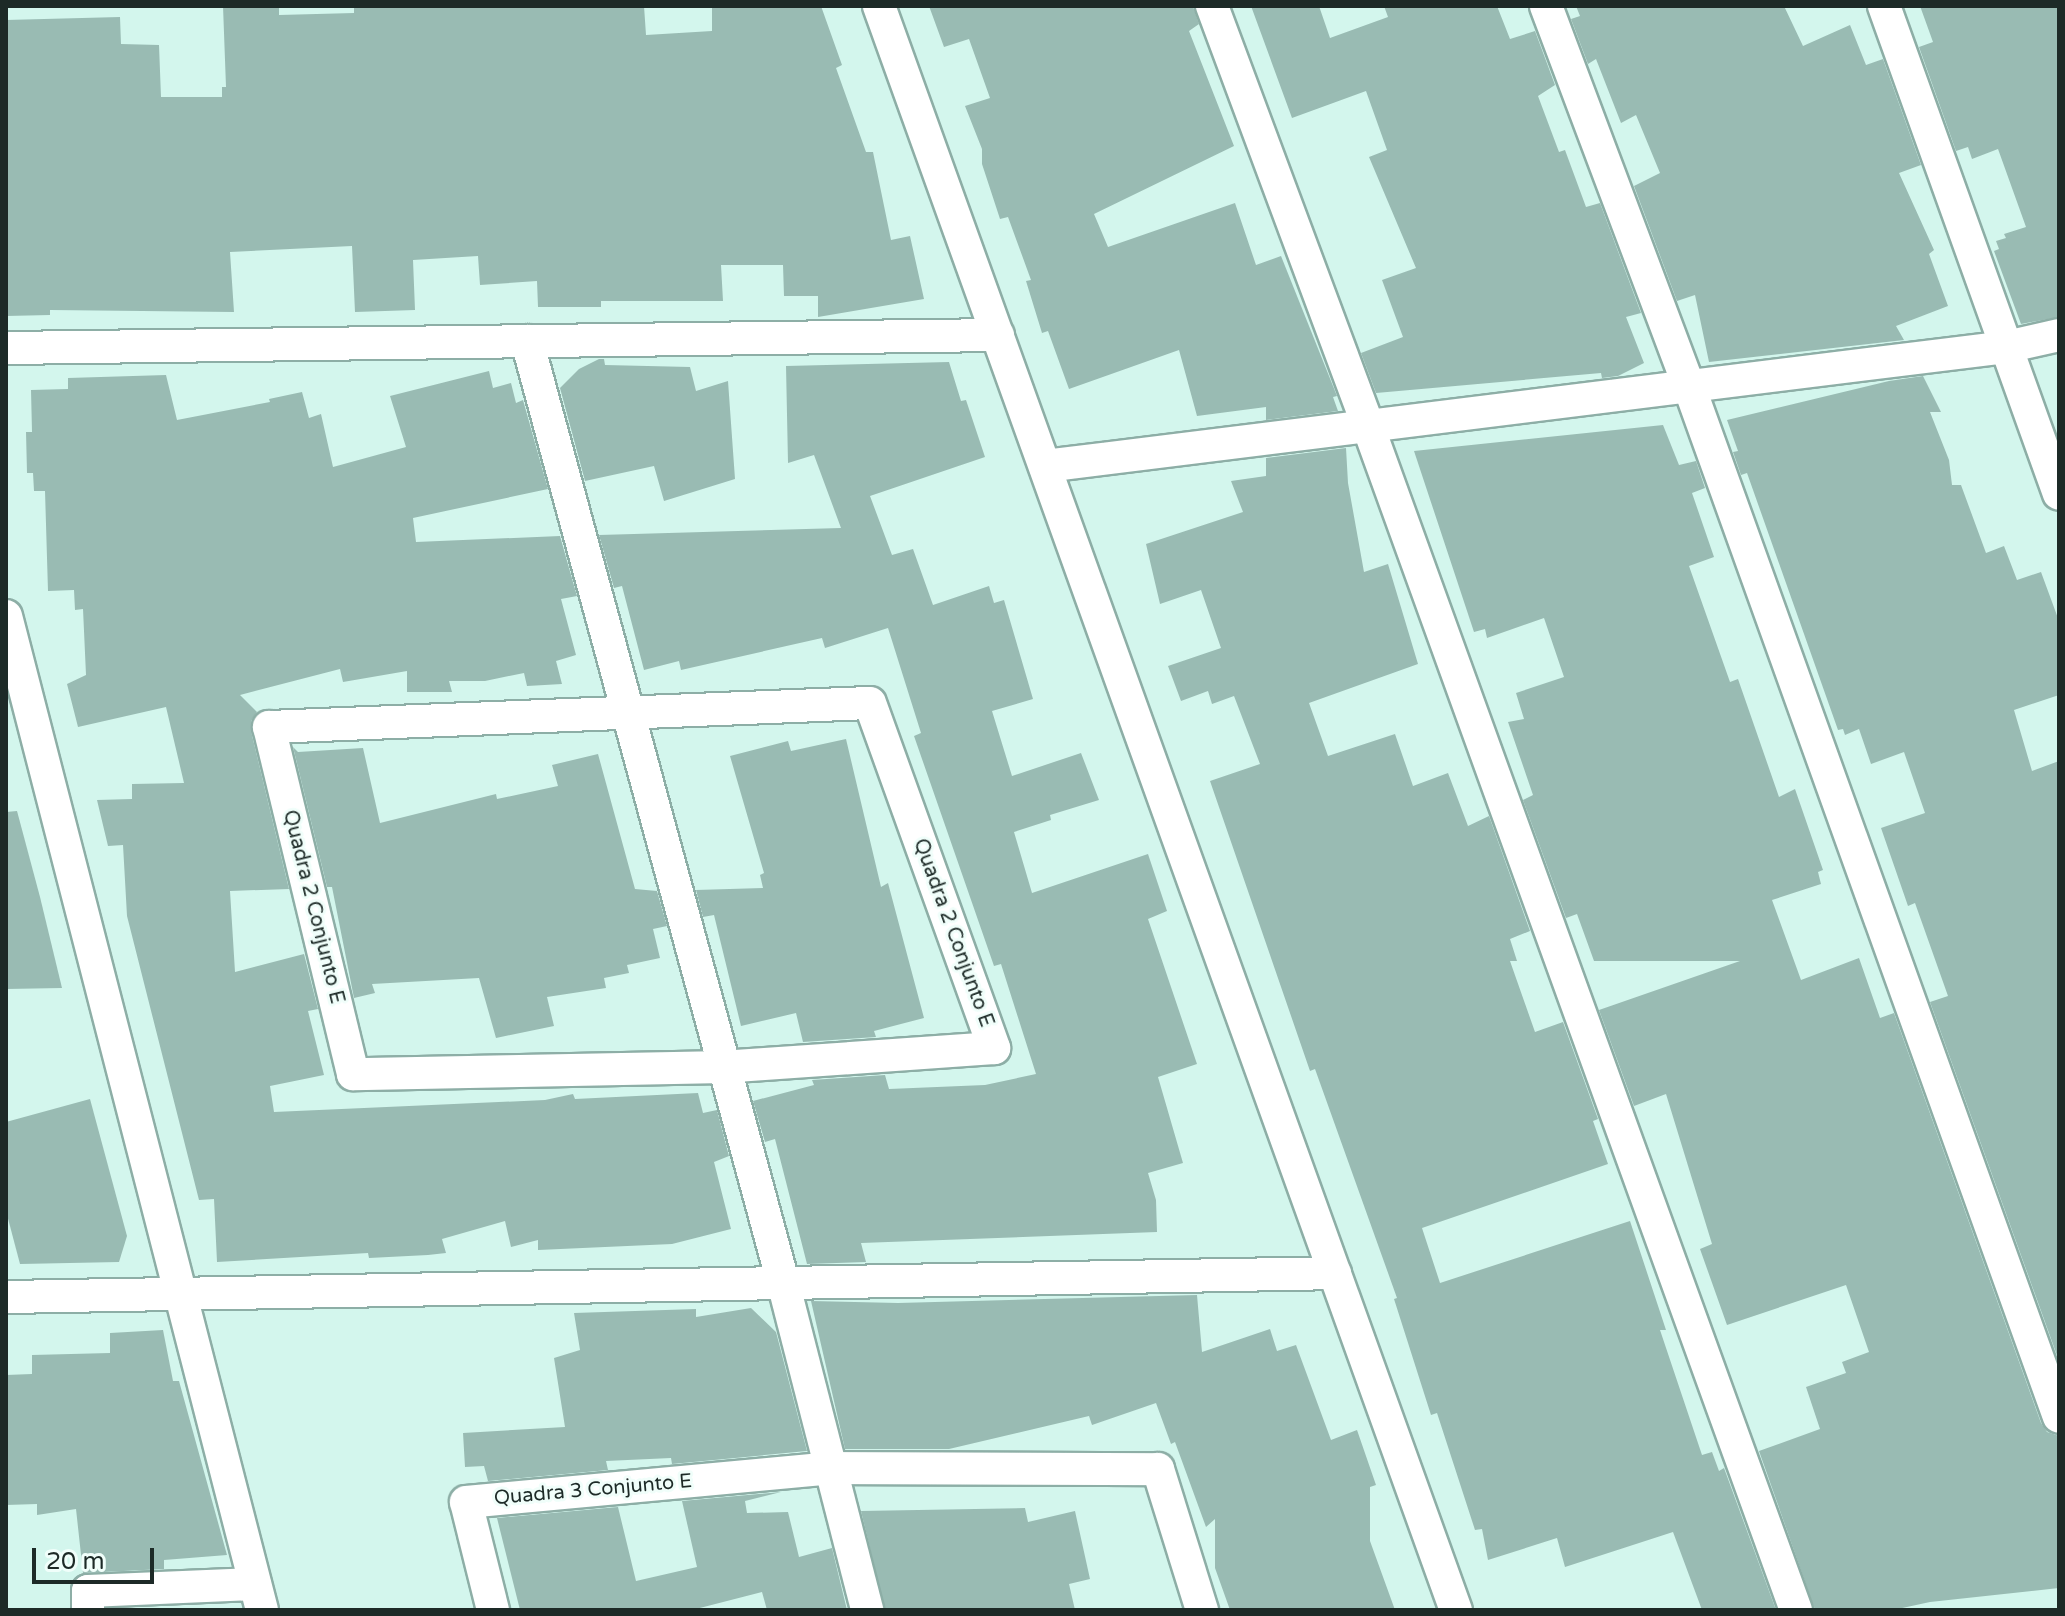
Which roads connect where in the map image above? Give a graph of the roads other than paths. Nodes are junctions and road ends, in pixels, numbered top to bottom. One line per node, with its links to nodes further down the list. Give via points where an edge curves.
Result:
1 (879, 6): 5 (street)
2 (1212, 6): 11 (street)
3 (1546, 6): 10 (street)
4 (1884, 6): 8 (street)
5 (998, 335): 7 (street); 12 (street)
6 (2059, 335): 8 (street)
7 (527, 341): 9 (street); 16 (street)
8 (2006, 347): 10 (street); 13 (street)
9 (6, 348)
10 (1689, 386): 11 (street); 22 (street)
11 (1368, 426): 12 (street); 30 (street)
12 (1045, 466): 18 (street)
13 (2059, 494)
14 (6, 616): 15 (street)
15 (15, 689): 20 (street)
16 (628, 710): 17 (street); 17 (street, Quadra 2 Conjunto E, via 870,703 994,1048); 17 (street, Quadra 2 Conjunto E, via 269,727 353,1074)
17 (725, 1067): 19 (street)
18 (1335, 1273): 19 (street); 29 (street)
19 (783, 1282): 20 (street); 23 (street)
20 (180, 1292): 21 (street); 24 (street)
21 (6, 1297)
22 (2059, 1417)
23 (830, 1468): 26 (street, Quadra 3 Conjunto E, via 466,1502); 27 (street); 28 (street, Quadra 3 Conjunto E, via 1158,1469)
24 (258, 1597): 25 (street, via 88,1591)
25 (88, 1610)
26 (493, 1610)
27 (867, 1610)
28 (1202, 1610)
29 (1456, 1610)
30 (1796, 1610)

